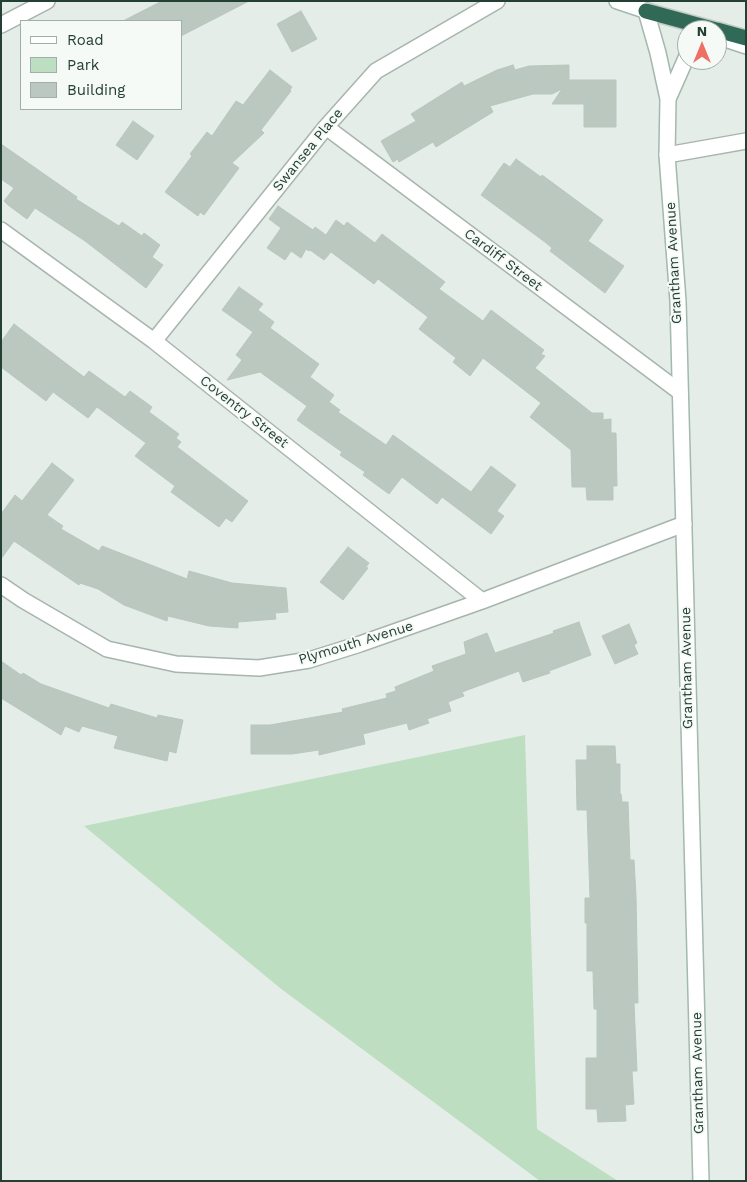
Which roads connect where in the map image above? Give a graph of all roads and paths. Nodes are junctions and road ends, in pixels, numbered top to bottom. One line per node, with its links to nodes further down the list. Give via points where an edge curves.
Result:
1 (47, 1): 7 (street)
2 (497, 1): 14 (street, Swansea Place, via 376,71)
3 (617, 1): 4 (street)
4 (646, 11): 5 (highway); 6 (street); 13 (street, Grantham Avenue)
5 (677, 21)
6 (677, 22)
7 (1, 25)
8 (727, 36): 9 (highway)
9 (746, 38)
10 (727, 39): 11 (street)
11 (746, 46)
12 (681, 70): 13 (street, Grantham Avenue)
13 (668, 99): 16 (street, Grantham Avenue)
14 (326, 127): 18 (street, Swansea Place); 19 (street, Cardiff Street)
15 (746, 141): 16 (street)
16 (668, 155): 19 (street, Grantham Avenue, via 678,302)
17 (1, 230): 18 (street, Coventry Street)
18 (154, 341): 22 (street, Coventry Street)
19 (680, 392): 20 (street, Grantham Avenue)
20 (684, 524): 22 (street, Plymouth Avenue); 23 (street, Grantham Avenue)
21 (1, 585): 22 (street, Plymouth Avenue, via 108,649 176,664 259,668 318,657)
22 (482, 601)
23 (701, 1181)

